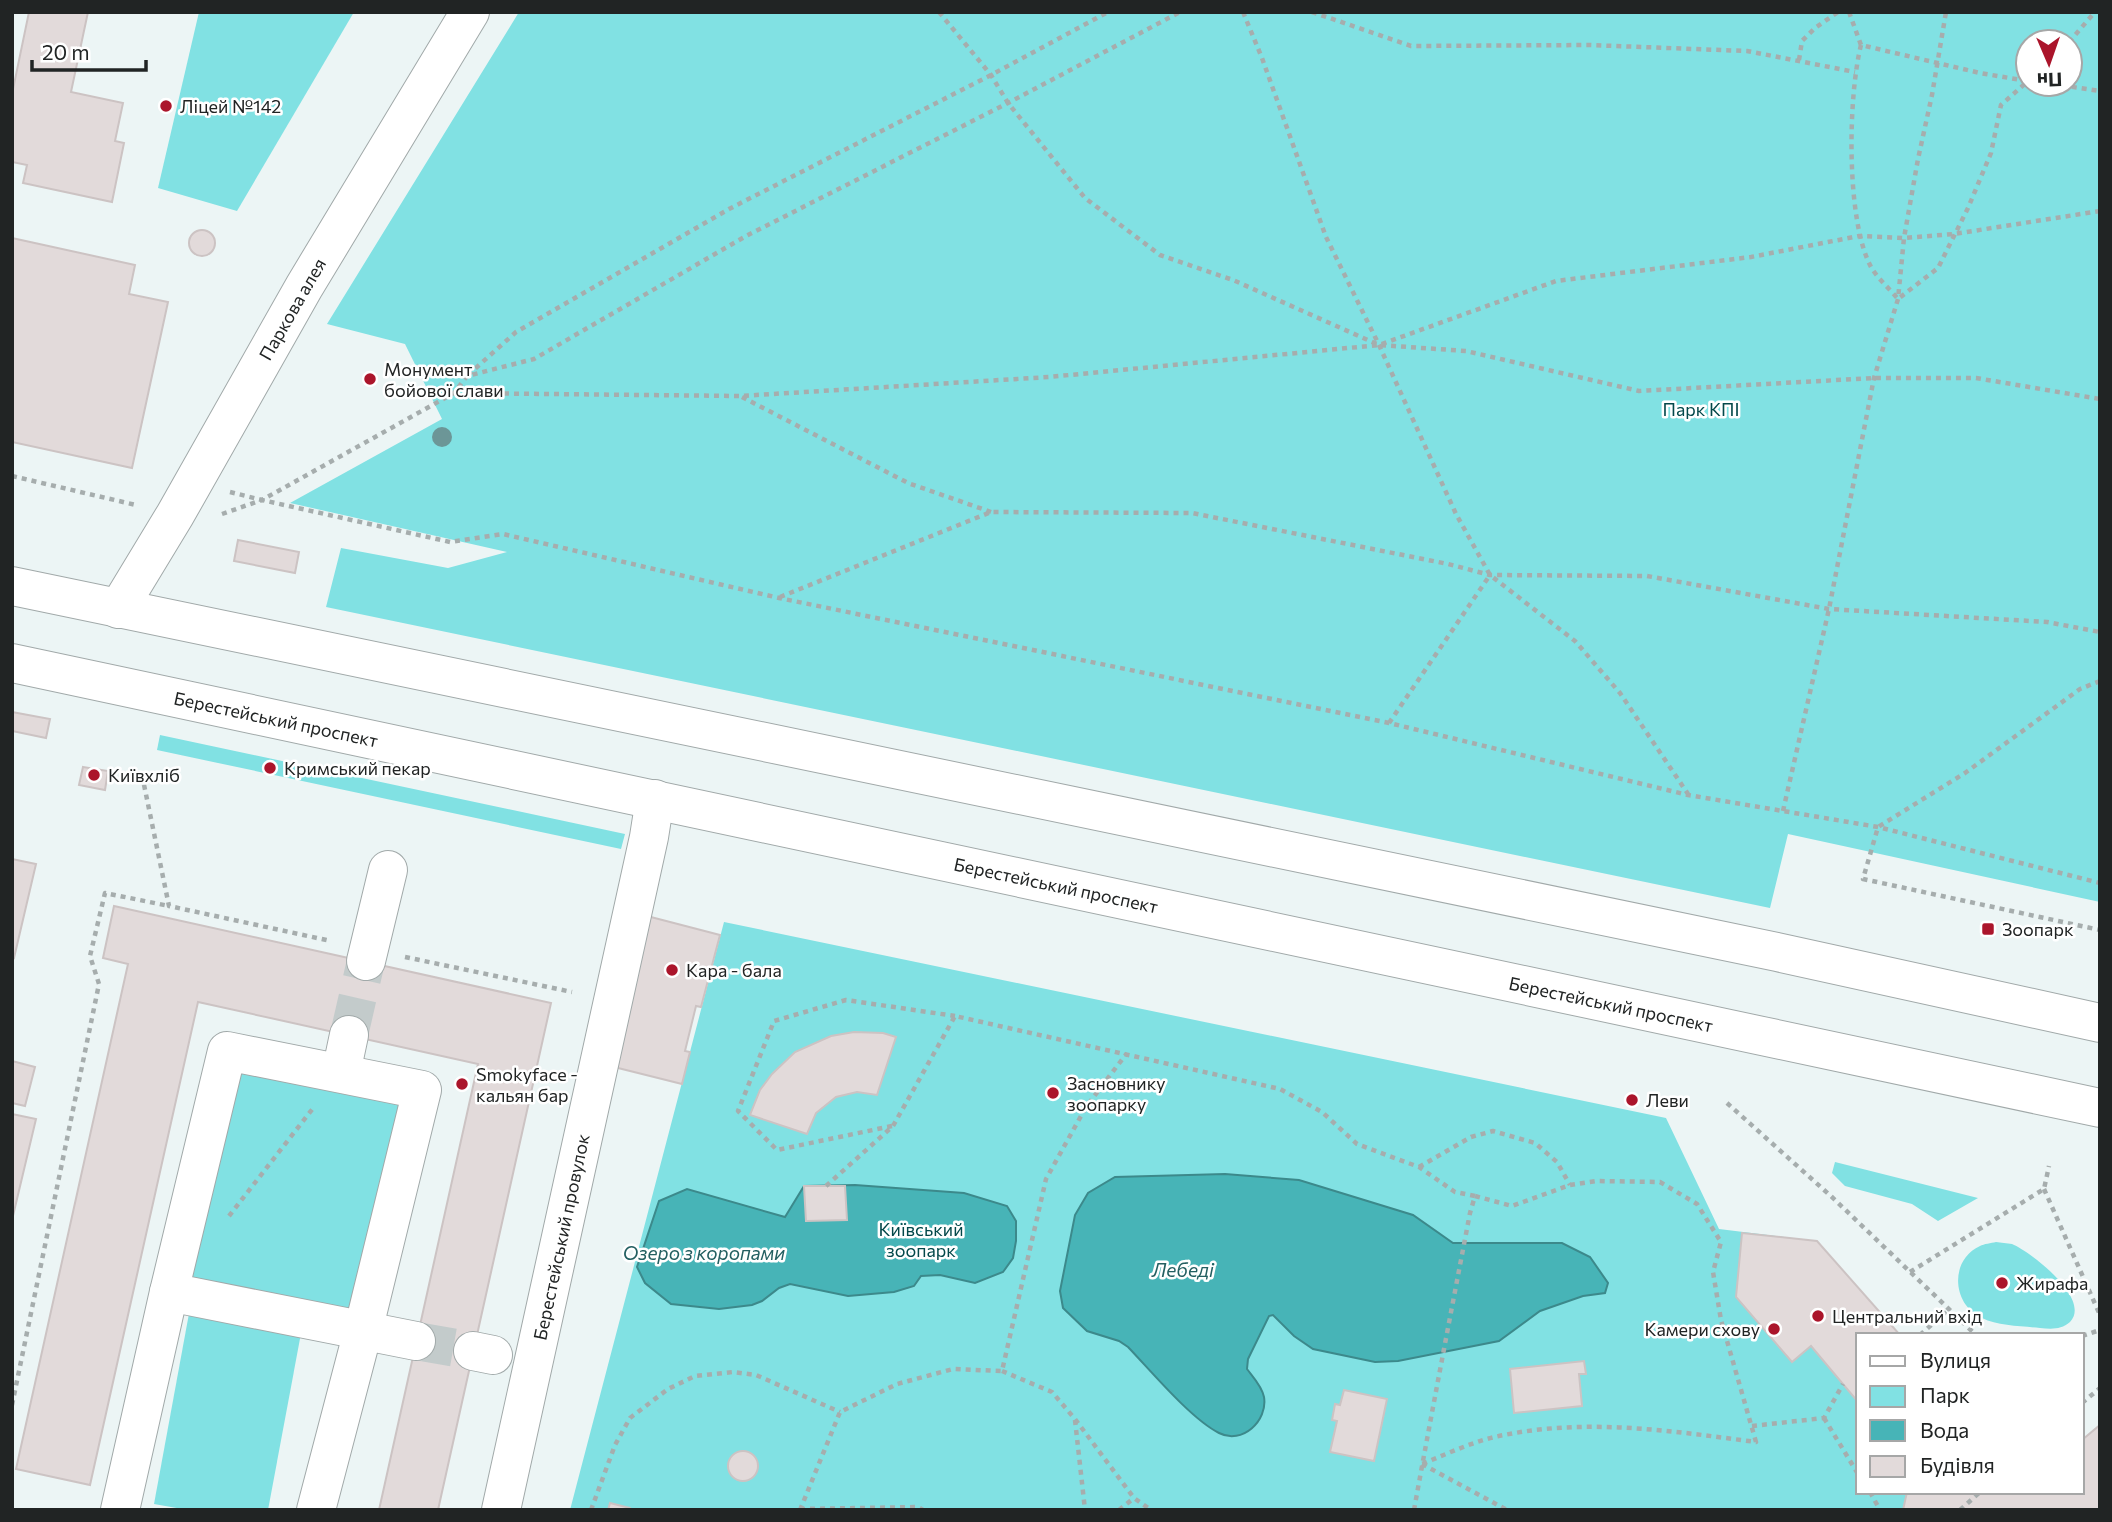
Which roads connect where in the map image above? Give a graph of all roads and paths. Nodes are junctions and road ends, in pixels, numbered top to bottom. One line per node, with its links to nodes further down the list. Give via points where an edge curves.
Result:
1 (470, 12): 34 (main road, Паркова алея, via 304,287)
2 (939, 12): 16 (path)
3 (1108, 12): 16 (path)
4 (1180, 12): 19 (path)
5 (1243, 12): 25 (path, via 1326,237)
6 (1312, 12): 13 (path, via 1411,46 1589,45 1747,51)
7 (1838, 12): 13 (path, via 1802,41)
8 (1849, 12): 12 (path)
9 (1946, 12): 14 (path)
10 (2095, 12): 11 (path)
11 (2081, 28)
12 (1861, 45): 14 (path); 15 (path)
13 (1798, 60): 15 (path)
14 (1936, 62): 17 (path); 23 (path)
15 (1855, 72): 22 (path, via 1854,202)
16 (991, 75): 19 (path); 26 (path, via 729,209 516,332)
17 (2014, 79)
18 (2014, 93): 21 (path, via 2001,105 1991,153)
19 (1009, 103): 25 (path, via 1085,198 1160,255 1233,280); 26 (path, via 746,236 534,359)
20 (2100, 211): 21 (path)
21 (1954, 234): 23 (path); 24 (path, via 1938,268)
22 (1859, 236): 23 (path); 24 (path, via 1870,267); 25 (path, via 1751,257 1556,282)
23 (1904, 238): 24 (path)
24 (1898, 299): 27 (path)
25 (1379, 345): 27 (path, via 1466,351 1639,391); 29 (path, via 1049,377); 35 (path, via 1456,514)
26 (467, 376): 28 (path)
27 (1874, 378): 30 (path, via 1976,378); 39 (path)
28 (454, 393): 29 (path); 32 (path)
29 (740, 396): 33 (path, via 908,484)
30 (2100, 399)
31 (12, 477): 34 (path)
32 (262, 500): 34 (path, via 202,521); 37 (path, via 450,542 503,534)
33 (991, 512): 35 (path, via 1192,513); 37 (path)
34 (176, 515): 38 (main road, Паркова алея)
35 (1490, 575): 39 (path, via 1647,576); 43 (path); 45 (path, via 1575,641 1620,693)
36 (12, 586): 38 (main road)
37 (779, 597): 43 (path)
38 (118, 609): 56 (main road, via 1764,949)
39 (1829, 609): 40 (path, via 2047,622); 47 (path)
40 (2100, 632)
41 (12, 663): 46 (main road, Берестейський проспект)
42 (2100, 681): 48 (path, via 2080,689 1965,773)
43 (1389, 723): 45 (path)
44 (142, 775): 51 (path)
45 (1688, 795): 47 (path)
46 (656, 799): 61 (main road, Берестейський проспект); 92 (main road, Берестейський провулок)
47 (1783, 811): 48 (path)
48 (1878, 827): 50 (path); 52 (path, via 1863,879)
49 (387, 870): 53 (main road)
50 (2100, 883)
51 (169, 906): 53 (path); 80 (path, via 105,893 90,956 99,984)
52 (2100, 930)
53 (368, 955): 54 (path)
54 (572, 992)
55 (955, 1016): 58 (path); 62 (path); 62 (path, via 846,1000 774,1021 738,1111 777,1150)
56 (2100, 1023)
57 (349, 1035): 59 (main road)
58 (1127, 1053): 64 (path, via 1280,1089 1322,1112 1357,1144); 78 (path, via 1086,1107 1046,1179)
59 (341, 1073): 69 (path); 71 (main road, via 227,1051); 74 (main road, via 422,1090)
60 (1727, 1103): 70 (path)
61 (2100, 1108)
62 (893, 1126): 66 (path)
63 (2049, 1166): 67 (path)
64 (1419, 1167): 65 (path, via 1471,1137 1493,1131 1535,1143 1557,1162); 68 (path, via 1455,1192)
65 (1570, 1185): 68 (path, via 1512,1206); 84 (path, via 1660,1182 1698,1204 1721,1242 1713,1272 1721,1320)
66 (826, 1186)
67 (2044, 1189): 70 (path); 73 (path)
68 (1475, 1196): 85 (path)
69 (220, 1227)
70 (1910, 1272): 72 (path)
71 (169, 1292): 74 (main road); 90 (main road)
72 (1950, 1309): 75 (path); 76 (path)
73 (2100, 1315)
74 (363, 1331): 77 (main road); 91 (main road)
75 (1922, 1333)
76 (1974, 1333)
77 (416, 1341)
78 (1002, 1371): 81 (path, via 953,1369 897,1384); 83 (path, via 1052,1392)
79 (1843, 1384): 82 (path)
80 (12, 1405)
81 (840, 1412): 93 (path, via 756,1375 695,1376 668,1389 631,1418 615,1445); 94 (path)
82 (1824, 1418): 84 (path); 86 (path)
83 (1075, 1419): 89 (path); 96 (path)
84 (1752, 1426): 85 (path, via 1756,1442 1596,1425 1543,1429 1501,1435)
85 (1422, 1464): 99 (path); 100 (path)
86 (1856, 1471)
87 (1871, 1494): 101 (path)
88 (1978, 1494): 102 (path)
89 (1133, 1498): 97 (path); 98 (path)
90 (120, 1510)
91 (316, 1510)
92 (501, 1510)
93 (591, 1510)
94 (800, 1510): 95 (path)
95 (923, 1510)
96 (1085, 1510)
97 (1119, 1510)
98 (1151, 1510)
99 (1414, 1510)
100 (1507, 1510)
101 (1880, 1510)
102 (1960, 1510)

